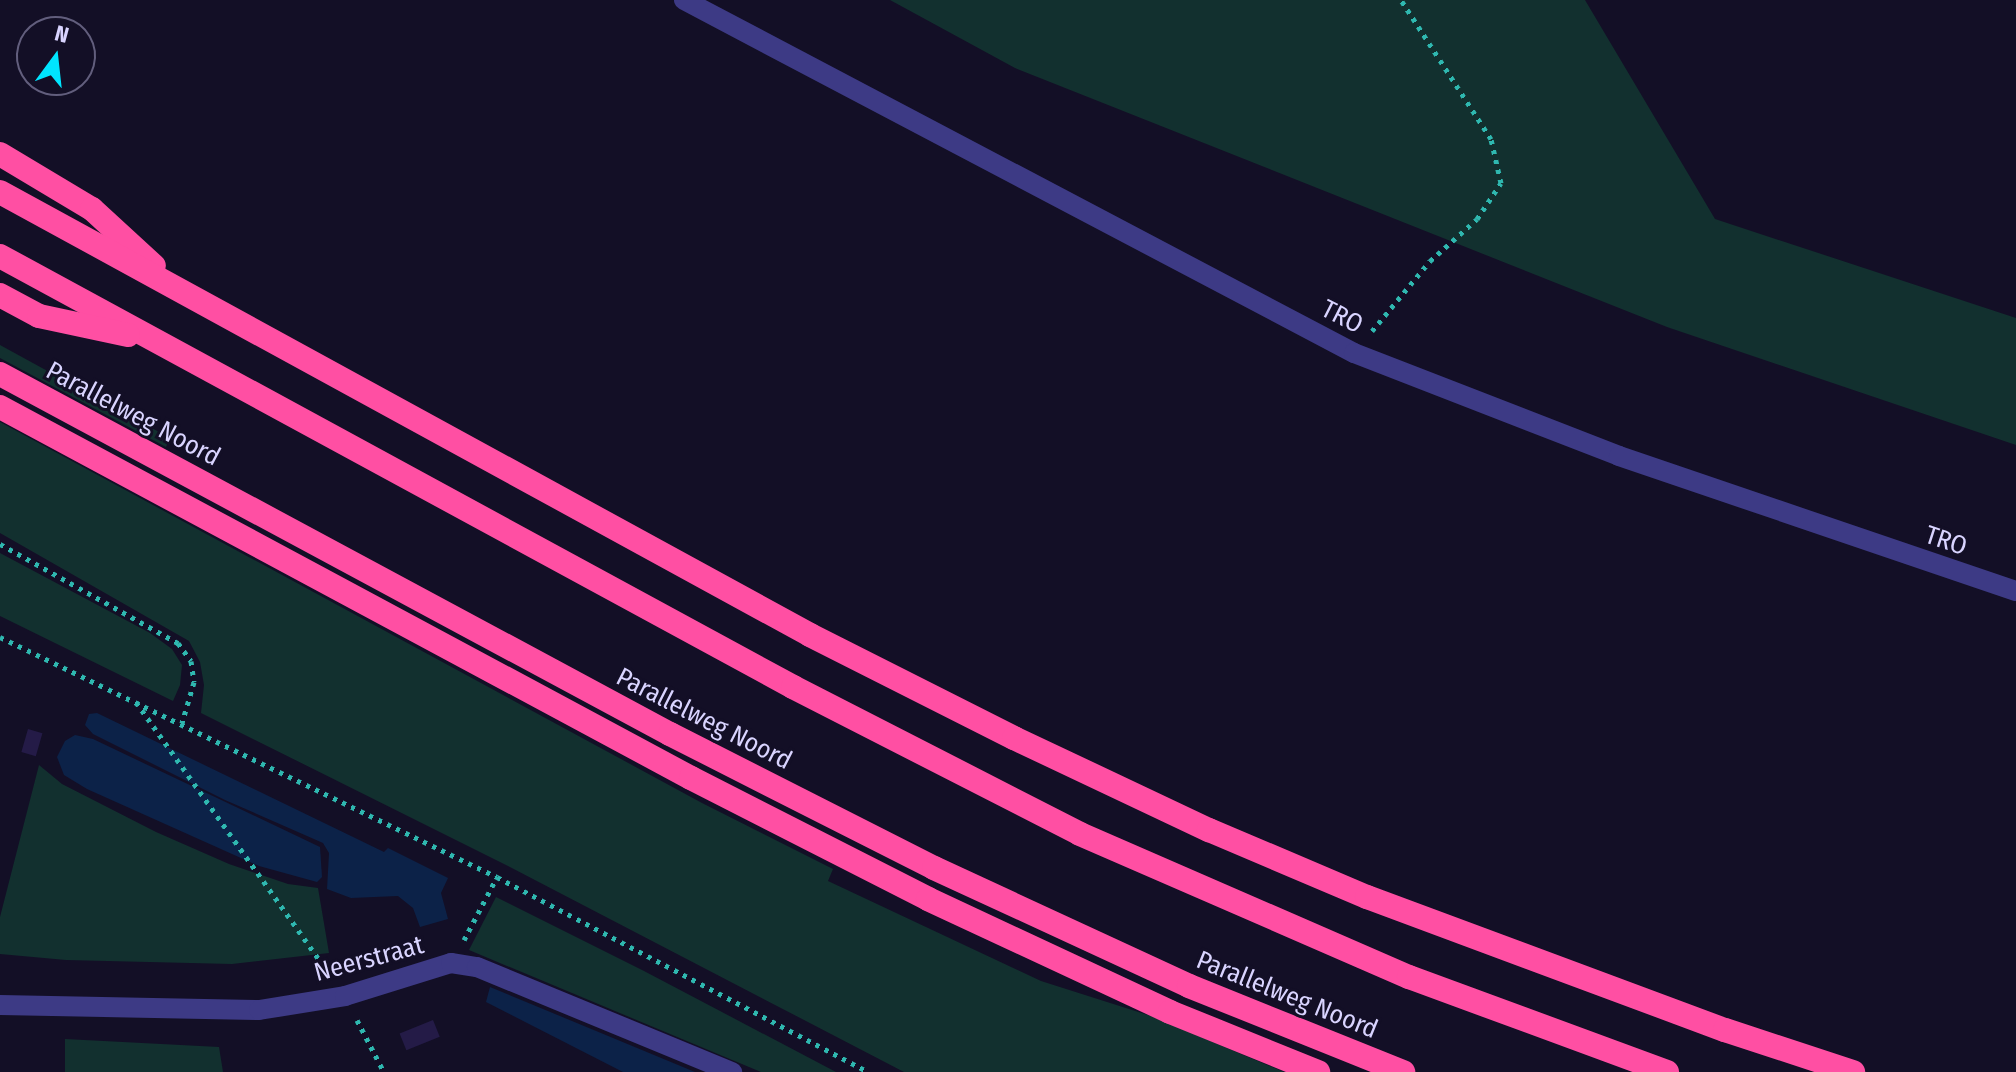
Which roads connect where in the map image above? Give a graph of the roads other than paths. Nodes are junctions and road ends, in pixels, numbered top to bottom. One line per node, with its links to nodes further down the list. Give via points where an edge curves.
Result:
1 (684, 0): 10 (street, TRO, via 1354,353 1619,456)
2 (0, 154): 5 (highway, via 92,209)
3 (0, 192): 5 (highway)
4 (0, 256): 7 (highway)
5 (183, 292): 16 (highway, via 810,635 1209,830 1525,958)
6 (0, 295): 7 (highway, via 39,316)
7 (154, 340): 15 (highway, via 793,687 1080,834 1409,977)
8 (0, 374): 14 (highway, Parallelweg Noord, via 670,734 934,868 1189,986)
9 (0, 407): 13 (highway, via 914,892 1170,1012)
10 (2016, 591)
11 (0, 1005): 12 (street, Neerstraat, via 259,1010 345,996 451,963 477,967)
12 (732, 1072)
13 (1318, 1072)
14 (1403, 1072)
15 (1667, 1072)
16 (1853, 1072)

